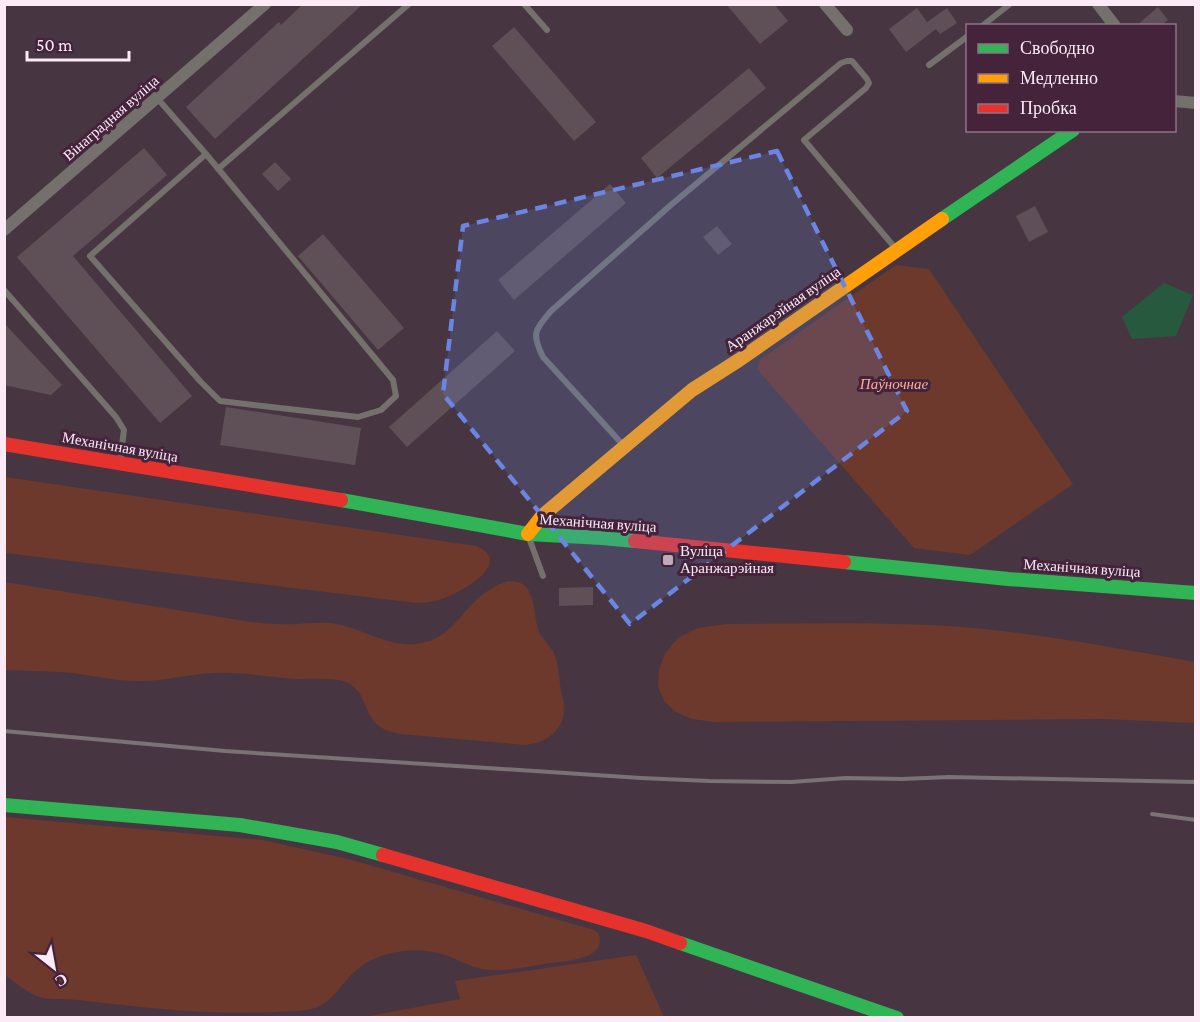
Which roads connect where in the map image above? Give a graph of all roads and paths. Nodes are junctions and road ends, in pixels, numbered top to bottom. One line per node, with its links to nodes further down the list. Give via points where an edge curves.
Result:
1 (265, 4): 13 (street, Вінаградная вуліца)
2 (409, 4): 18 (lane)
3 (524, 4): 9 (lane)
4 (825, 4): 10 (street)
5 (1010, 4): 7 (lane)
6 (1098, 4): 8 (street)
7 (985, 24)
8 (1113, 24)
9 (547, 30)
10 (847, 30)
11 (966, 37): 12 (lane)
12 (929, 65)
13 (157, 98): 17 (lane); 19 (street, Вінаградная вуліца)
14 (1176, 101): 15 (street)
15 (1196, 103)
16 (1070, 132): 20 (street, Аранжарэйная вуліца)
17 (206, 154): 18 (lane); 18 (lane, via 90,256 220,401 358,417 381,410 396,396 393,380)
18 (218, 169)
19 (4, 230)
20 (897, 250): 23 (street, Аранжарэйная вуліца, via 692,390); 23 (lane, via 804,140 869,83 847,60 672,204 538,327 536,343 543,357)
21 (4, 290): 24 (lane, via 116,417 124,430)
22 (4, 444): 24 (street, Механічная вуліца)
23 (625, 448): 25 (street, Аранжарэйная вуліца, via 542,516)
24 (119, 464): 25 (street, Механічная вуліца)
25 (528, 534): 26 (lane); 27 (street, Механічная вуліца)
26 (543, 576)
27 (1196, 593)
28 (4, 805): 29 (street, via 240,825 337,842 646,931)
29 (897, 1017)

